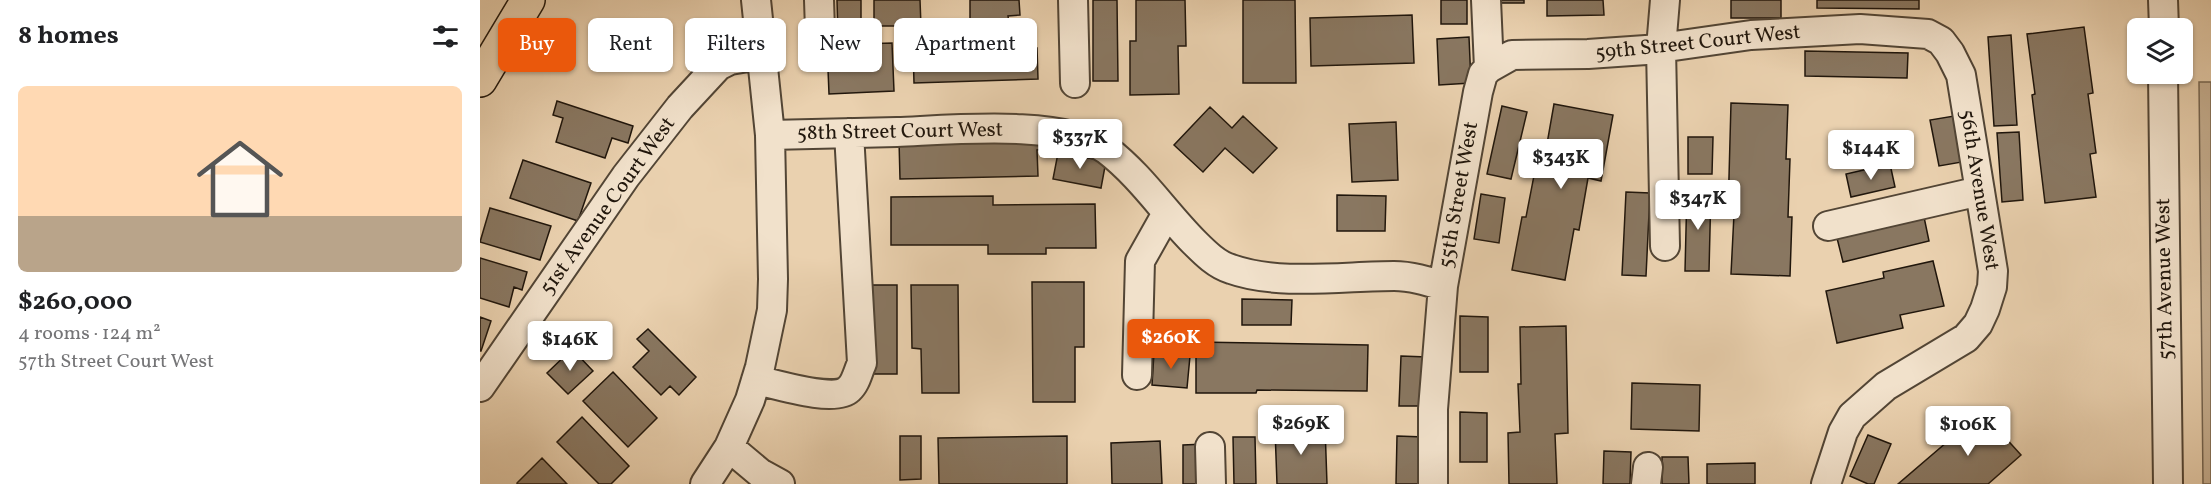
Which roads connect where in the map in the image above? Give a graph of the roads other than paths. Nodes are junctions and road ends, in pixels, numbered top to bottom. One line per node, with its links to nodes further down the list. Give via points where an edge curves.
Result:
1 (528, 0): 16 (main road)
2 (756, 0): 8 (street)
3 (819, 0): 9 (street)
4 (1073, 0): 17 (street)
5 (1486, 0): 13 (street)
6 (1665, 0): 12 (street)
7 (2163, 0): 10 (street)
8 (757, 18)
9 (820, 18)
10 (2164, 18)
11 (1911, 32): 12 (street, 59th Street Court West, via 1860,29 1751,35); 21 (street, 56th Avenue West, via 1941,41 1961,75)
12 (1661, 48): 13 (street, 59th Street Court West, via 1512,55); 24 (street)
13 (1489, 68): 25 (street, 55th Street West, via 1478,92)
14 (712, 72): 28 (street, 51st Avenue Court West, via 627,176)
15 (762, 72): 20 (street)
16 (480, 80)
17 (1075, 83)
18 (2163, 84): 36 (street, 57th Avenue West)
19 (849, 133): 20 (street, 58th Street Court West); 22 (street, 58th Street Court West, via 984,129 1045,131 1075,137 1105,148); 27 (street, via 862,363 851,388 842,394)
20 (770, 135): 27 (street, via 772,310)
21 (1980, 191): 23 (street); 35 (street, 56th Avenue West, via 1994,271 1978,324 1966,338 1886,386 1852,416)
22 (1167, 213): 25 (street, 58th Street Court West, via 1209,256 1230,269 1290,278 1396,276); 26 (street, via 1140,261)
23 (1828, 226)
24 (1665, 246)
25 (1443, 286): 34 (street, 55th Street West, via 1433,408)
26 (1137, 375)
27 (756, 380): 29 (street)
28 (480, 387)
29 (729, 447): 31 (street); 32 (street)
30 (1210, 447): 33 (street)
31 (705, 484)
32 (780, 484)
33 (1211, 484)
34 (1433, 484)
35 (1826, 484)
36 (2168, 484)

